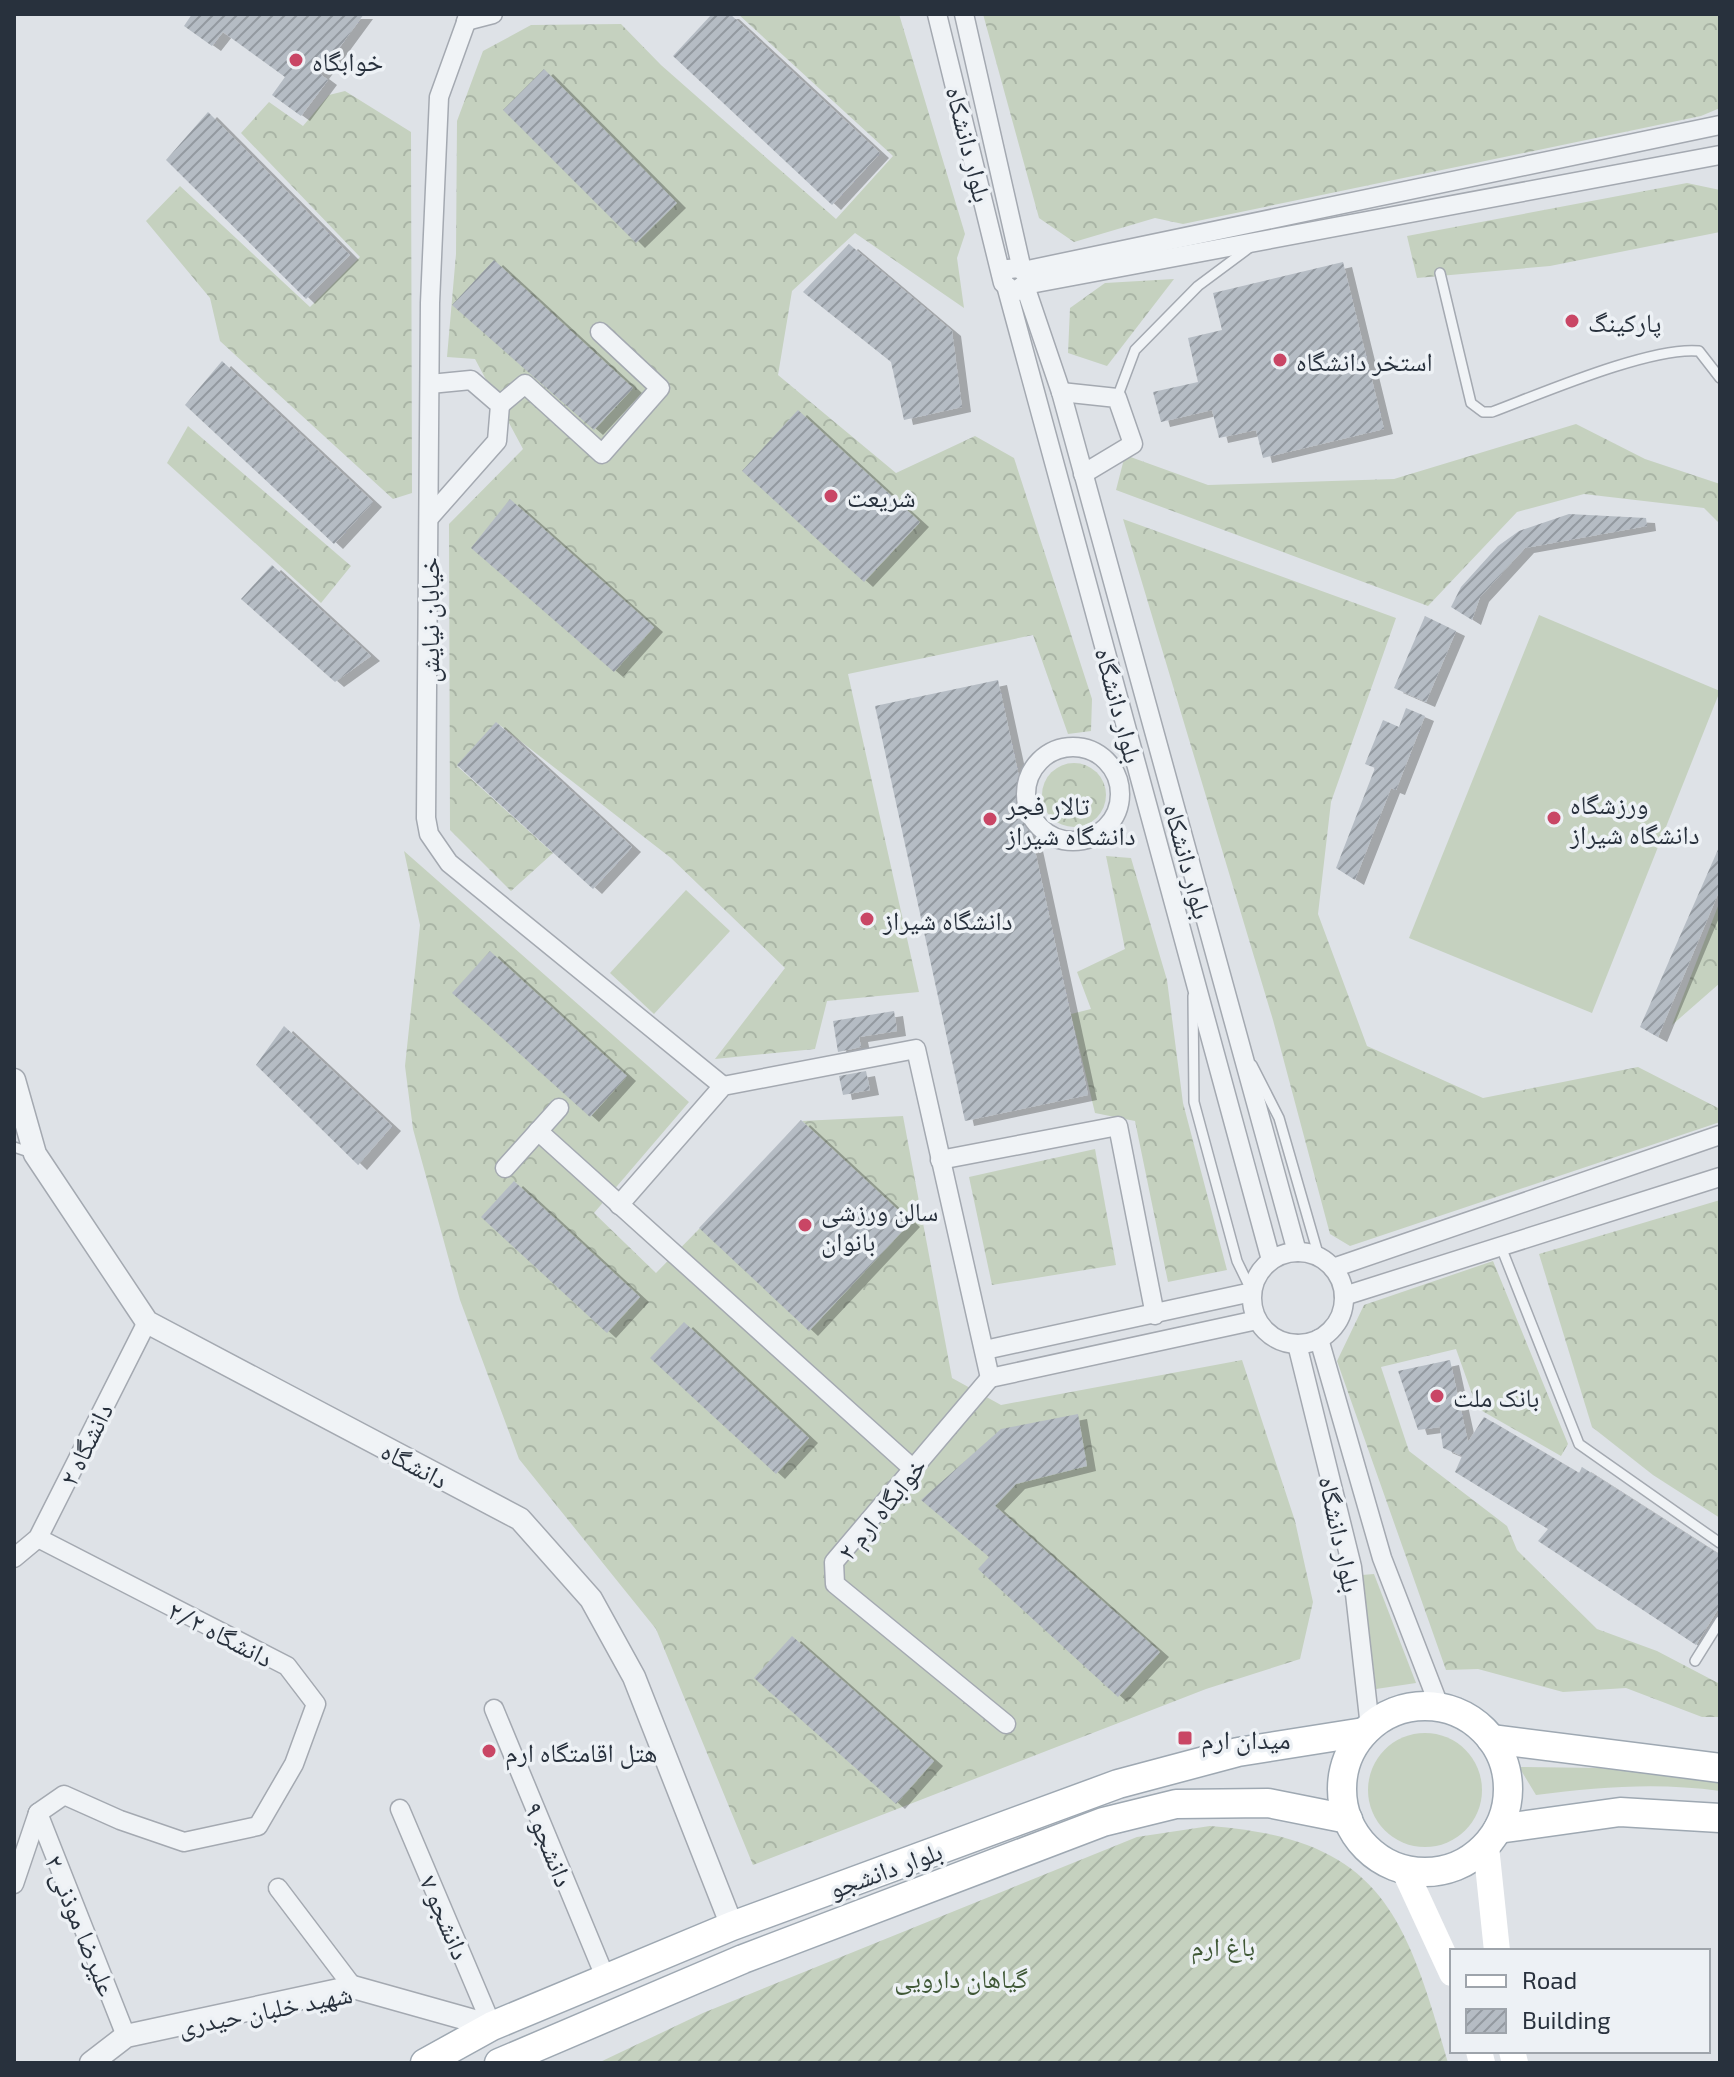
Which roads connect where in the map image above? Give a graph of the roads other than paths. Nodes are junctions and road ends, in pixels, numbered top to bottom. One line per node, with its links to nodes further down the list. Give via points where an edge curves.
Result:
1 (493, 14): 4 (street)
2 (937, 14): 10 (street, بلوار دانشکاه)
3 (964, 14): 10 (street, بلوار دانشکاه)
4 (468, 18): 13 (street, خیابان نیایش, via 439,97)
5 (1720, 125): 8 (street)
6 (1720, 155): 7 (street)
7 (1258, 241): 8 (street); 15 (lane, via 1165,316 1135,350)
8 (1113, 260): 10 (street)
9 (1440, 273): 12 (lane, via 1471,403 1483,412 1684,349 1699,351)
10 (1018, 280): 14 (street, بلوار دانشکاه); 20 (street, بلوار دانشگاه)
11 (600, 332): 16 (street, via 660,388 602,454 525,384)
12 (1720, 378)
13 (430, 384): 16 (street, via 471,380); 18 (street, خیابان نیایش)
14 (1061, 392): 15 (street); 17 (street, بلوار دانشکاه)
15 (1117, 398): 17 (street, via 1133,444)
16 (500, 405): 18 (street, via 497,441)
17 (1083, 474): 21 (street, بلوار دانشکاه)
18 (429, 518): 23 (street, خیابان نیایش, via 426,818 433,842 449,863)
19 (1084, 840): 19 (street, via 1109,825 1121,799 1120,784 1102,756 1079,748 1055,750 1031,772 1027,804 1032,818 1054,837)
20 (1193, 973): 34 (street, بلوار دانشگاه); 36 (lane, via 1194,1102 1237,1261)
21 (1237, 1037): 33 (street, بلوار دانشکاه); 35 (lane, via 1279,1118)
22 (14, 1080): 27 (street, دانشگاه)
23 (723, 1086): 28 (street, via 916,1049); 31 (street)
24 (559, 1108): 25 (street)
25 (538, 1131): 29 (street); 31 (street)
26 (1720, 1135): 35 (street)
27 (25, 1150): 40 (street, دانشگاه)
28 (940, 1160): 38 (street, via 1118,1126); 43 (street)
29 (505, 1168)
30 (1720, 1177): 32 (street)
31 (619, 1205): 45 (street)
32 (1501, 1247): 37 (street); 47 (lane, via 1579,1444)
33 (1297, 1252): 34 (street); 35 (street)
34 (1271, 1260): 36 (street)
35 (1326, 1262): 37 (street)
36 (1252, 1292): 38 (street); 39 (street)
37 (1344, 1296): 41 (street, via 1338,1321)
38 (1155, 1315): 43 (street)
39 (1257, 1320): 42 (street, via 1274,1337); 44 (street)
40 (147, 1322): 46 (street, ۲ دانشگاه); 67 (street, دانشگاه, via 520,1519 591,1599 634,1677)
41 (1319, 1339): 42 (street); 49 (street, بلوار دانشگاه)
42 (1297, 1344): 50 (street, بلوار دانشگاه)
43 (985, 1350): 44 (street)
44 (990, 1378): 45 (street, خوابگاه ارم ۲)
45 (911, 1467): 55 (street, خوابگاه ارم ۲, via 834,1562 835,1584)
46 (38, 1538): 48 (street, ۲ دانشگاه); 60 (street, ۲/۲ دانشگاه, via 287,1666 316,1704 294,1764 258,1826 184,1842 64,1795)
47 (1720, 1543)
48 (14, 1558)
49 (1382, 1558): 50 (street); 53 (street, بلوار دانشگاه)
50 (1352, 1567): 56 (street, بلوار دانشگاه)
51 (1720, 1621): 52 (lane)
52 (1695, 1661)
53 (1440, 1708): 56 (main road, via 1403,1709); 57 (main road, via 1460,1714)
54 (494, 1709): 70 (street, ۹ دانشجو)
55 (1006, 1724)
56 (1367, 1730): 62 (main road, via 1351,1751 1344,1773); 67 (main road, بلوار دانشجو, via 1238,1752 1118,1784)
57 (1491, 1739): 58 (main road); 63 (main road, via 1508,1783 1507,1807)
58 (1720, 1768)
59 (400, 1809): 72 (street, ۷ دانشجو)
60 (38, 1813): 65 (street); 73 (street, ۲ علیرضا موذنی)
61 (1720, 1818): 63 (main road, via 1620,1812)
62 (1348, 1819): 64 (main road, via 1370,1850); 76 (main road, بلوار دانشجو, via 1268,1803 1176,1804 1103,1822 743,1959)
63 (1492, 1837): 64 (main road, via 1469,1860 1448,1869); 68 (main road)
64 (1404, 1869): 69 (main road)
65 (14, 1884)
66 (278, 1888): 71 (street)
67 (732, 1926): 70 (main road, بلوار دانشجو)
68 (1497, 1949)
69 (1450, 1969)
70 (606, 1979): 72 (main road, بلوار دانشجو)
71 (353, 1987): 72 (street, شهید خلبان حیدری); 73 (street, شهید خلبان حیدری)
72 (492, 2026): 75 (main road, بلوار دانشجو)
73 (126, 2036): 74 (street, شهید خلبان حیدری)
74 (91, 2063)
75 (425, 2063)
76 (499, 2063)

